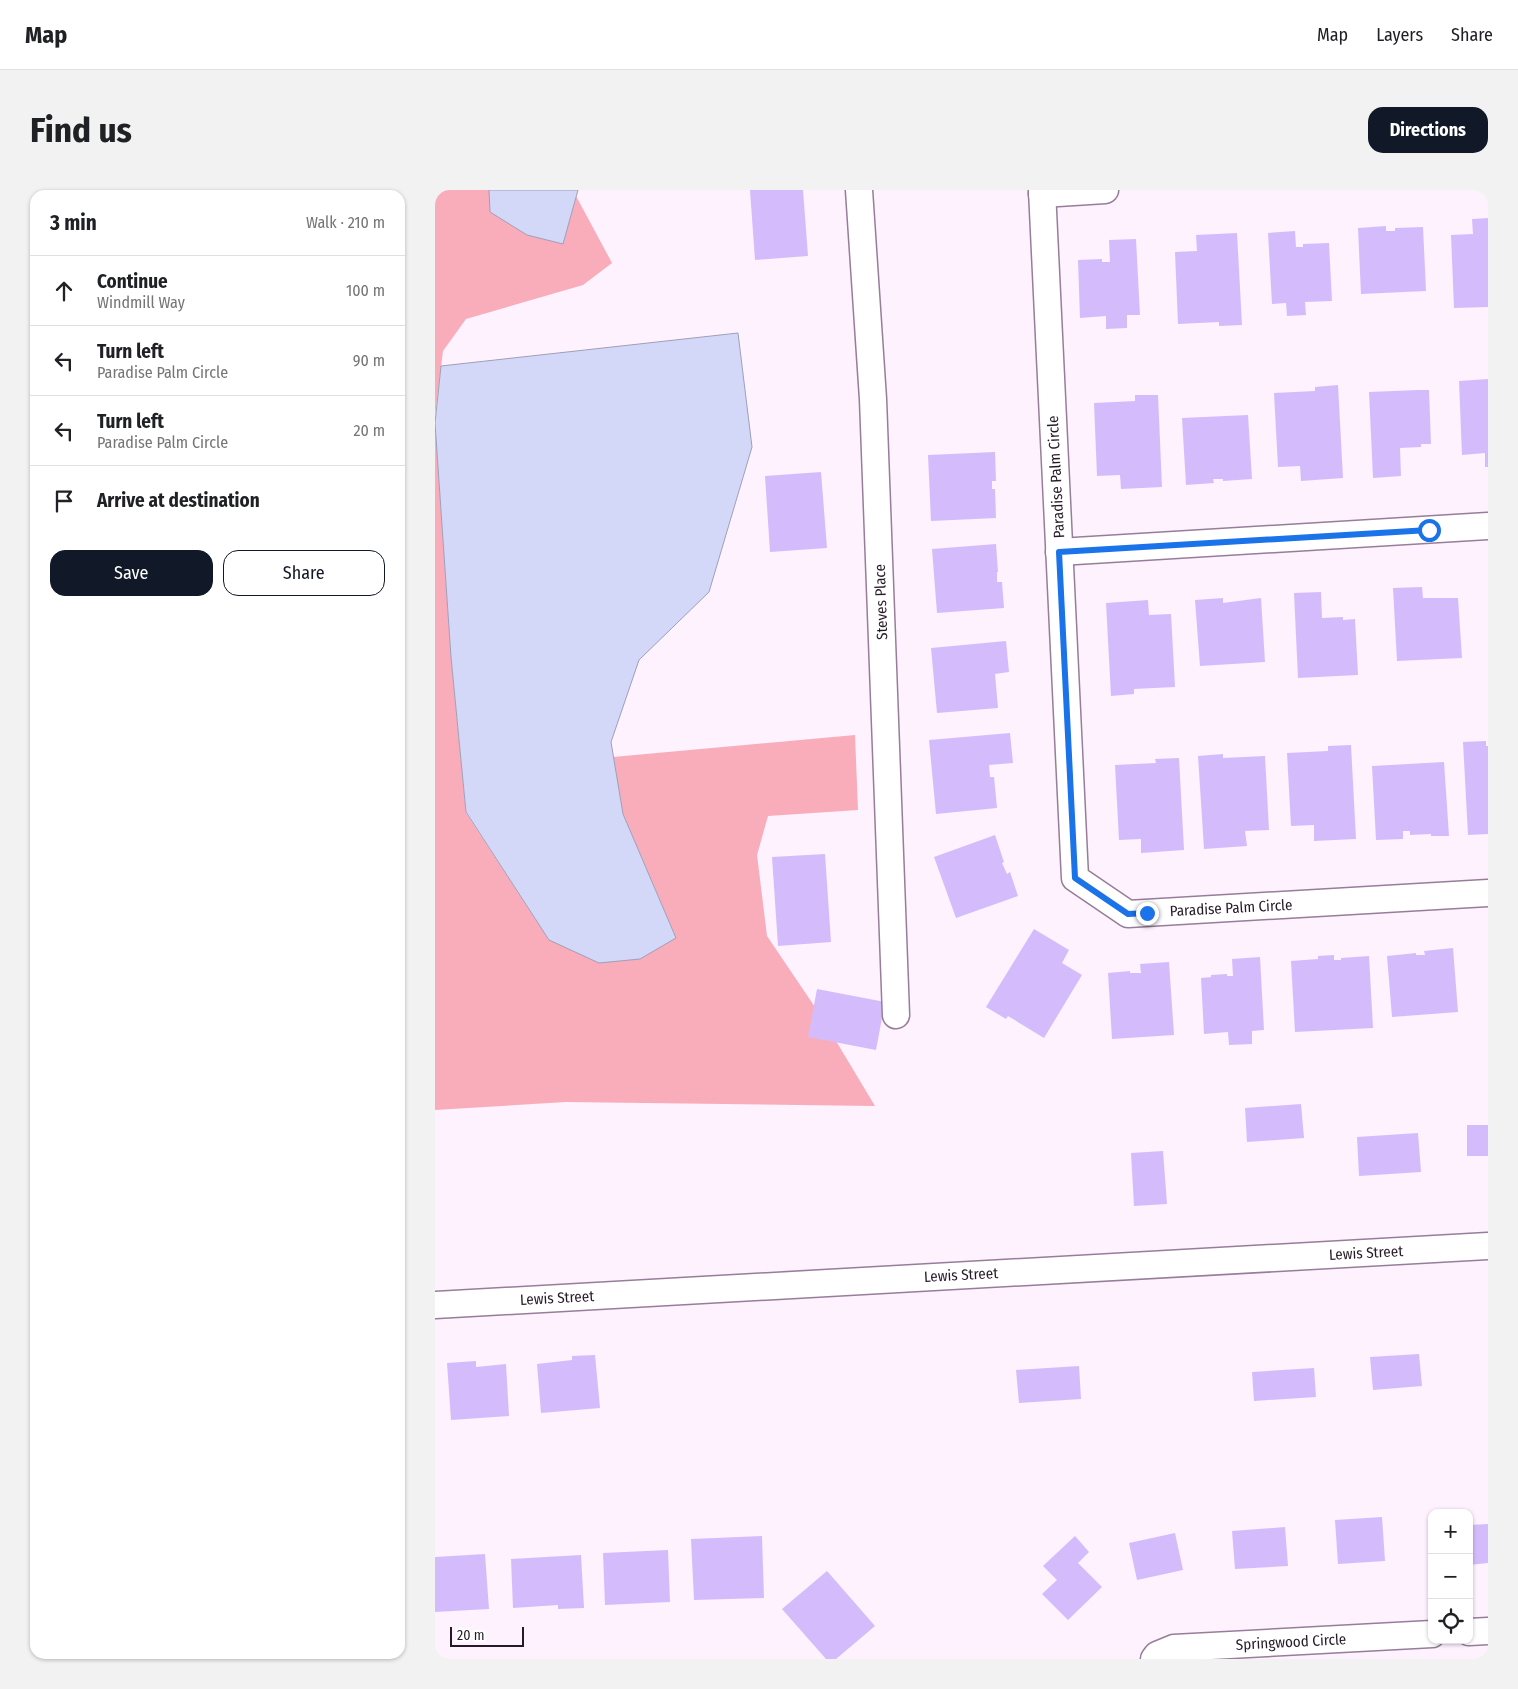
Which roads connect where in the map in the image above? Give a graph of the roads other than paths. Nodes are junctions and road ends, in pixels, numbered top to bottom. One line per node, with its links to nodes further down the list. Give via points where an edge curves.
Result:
1 (859, 190): 7 (street, Steves Place, via 873,400)
2 (1105, 190): 3 (street)
3 (1042, 192): 5 (street, Paradise Palm Circle)
4 (1488, 526): 5 (street)
5 (1059, 552): 6 (street, Paradise Palm Circle, via 1075,878 1128,914)
6 (1488, 893)
7 (896, 1015)
8 (1488, 1246): 9 (street, Lewis Street)
9 (435, 1305)
10 (1488, 1631): 11 (street)
11 (1473, 1632)
12 (1428, 1634): 13 (street, Springwood Circle, via 1174,1648)
13 (1154, 1659)

